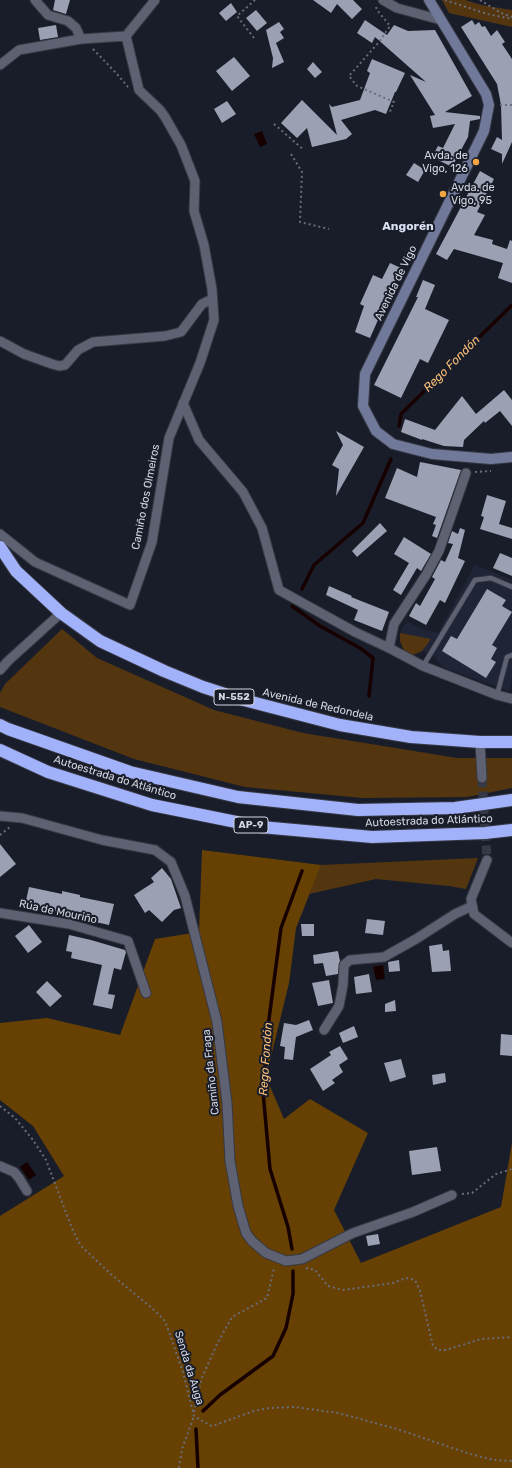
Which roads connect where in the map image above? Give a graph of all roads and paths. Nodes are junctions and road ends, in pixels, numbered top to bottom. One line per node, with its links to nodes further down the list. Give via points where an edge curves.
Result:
1 (35, 0): 12 (street, via 48,15 68,21 76,28)
2 (155, 0): 10 (street)
3 (255, 0): 11 (path, via 238,16)
4 (429, 0): 9 (main road, Avenida de Vigo)
5 (444, 0): 8 (path, via 487,14)
6 (480, 0): 8 (path)
7 (380, 3): 9 (street); 16 (path, via 377,10 390,26 349,76 357,86 394,102)
8 (512, 18)
9 (441, 20): 24 (main road, Avenida de Vigo, via 486,94 489,105 484,131 366,374 363,406 376,431 393,444 432,454)
10 (126, 36): 12 (street); 21 (street, via 139,90 160,110 181,145 195,181 194,211 204,245)
11 (254, 38)
12 (80, 39): 14 (street, via 19,50)
13 (91, 48): 15 (path)
14 (0, 65)
15 (125, 84)
16 (389, 114)
17 (274, 124): 18 (path)
18 (304, 150)
19 (291, 154): 20 (path, via 302,172 300,222)
20 (329, 229)
21 (212, 299): 22 (street, via 202,304 181,332 165,336 93,342 78,350 65,365 59,366 31,357); 23 (street, Camiño dos Olmeiros, via 214,320)
22 (0, 341)
23 (183, 403): 27 (street, Camiño dos Olmeiros, via 169,438 152,542 130,605 35,562); 31 (street, via 199,440 244,492 262,528 279,590)
24 (512, 457)
25 (497, 470): 26 (path)
26 (466, 473): 31 (street, via 439,551 394,624)
27 (0, 534)
28 (0, 547): 30 (highway, Avenida de Redondela / N-552, via 16,571)
29 (512, 587): 33 (lane, via 491,578 475,580)
30 (61, 614): 34 (street); 38 (highway, Avenida de Redondela / N-552, via 100,641 164,671 240,699 340,725 410,737)
31 (389, 648): 33 (street)
32 (512, 655): 35 (lane, via 507,657)
33 (423, 666): 35 (street)
34 (0, 670)
35 (497, 695): 36 (street)
36 (512, 699)
37 (0, 725): 42 (highway, Autoestrada do Atlántico / AP-9, via 130,772 238,797 358,810 455,808)
38 (480, 742): 39 (highway, Avenida de Redondela / N-552); 41 (street)
39 (512, 742)
40 (0, 750): 44 (highway, Autoestrada do Atlántico / AP-9, via 48,772 152,805 260,827 372,837)
41 (482, 778)
42 (512, 800)
43 (0, 816): 56 (street, Camiño da Fraga, via 22,818 102,840 155,850 171,862 184,896 217,1022 227,1103 230,1161 240,1212 246,1233 252,1241 266,1253)
44 (512, 830)
45 (487, 860): 46 (street, via 471,899)
46 (472, 906): 48 (street, via 474,914); 50 (street, via 384,957 350,960 344,965 339,1006)
47 (0, 913): 49 (street, Rúa de Mouriño, via 69,924 128,941)
48 (512, 943)
49 (146, 992)
50 (324, 1030)
51 (0, 1106): 59 (path, Senda da Auga, via 15,1118 46,1160 81,1246 165,1321 183,1372)
52 (0, 1166): 54 (street, via 14,1172)
53 (512, 1169): 55 (path, via 496,1174 472,1193)
54 (27, 1191)
55 (452, 1195): 57 (street, Camiño da Fraga, via 413,1212 352,1233)
56 (277, 1257): 57 (street, Camiño da Fraga, via 286,1261); 59 (path, via 267,1298 232,1317 217,1344 201,1380)
57 (302, 1259): 58 (path, via 303,1266 315,1270 328,1286 343,1290 393,1283 406,1278 415,1280 433,1346 438,1350 481,1339)
58 (512, 1337)
59 (194, 1414): 60 (path, Senda da Auga, via 212,1426 269,1408 295,1407 338,1413 397,1429 467,1453 493,1460); 61 (path, via 182,1449)
60 (512, 1461)
61 (179, 1468)

